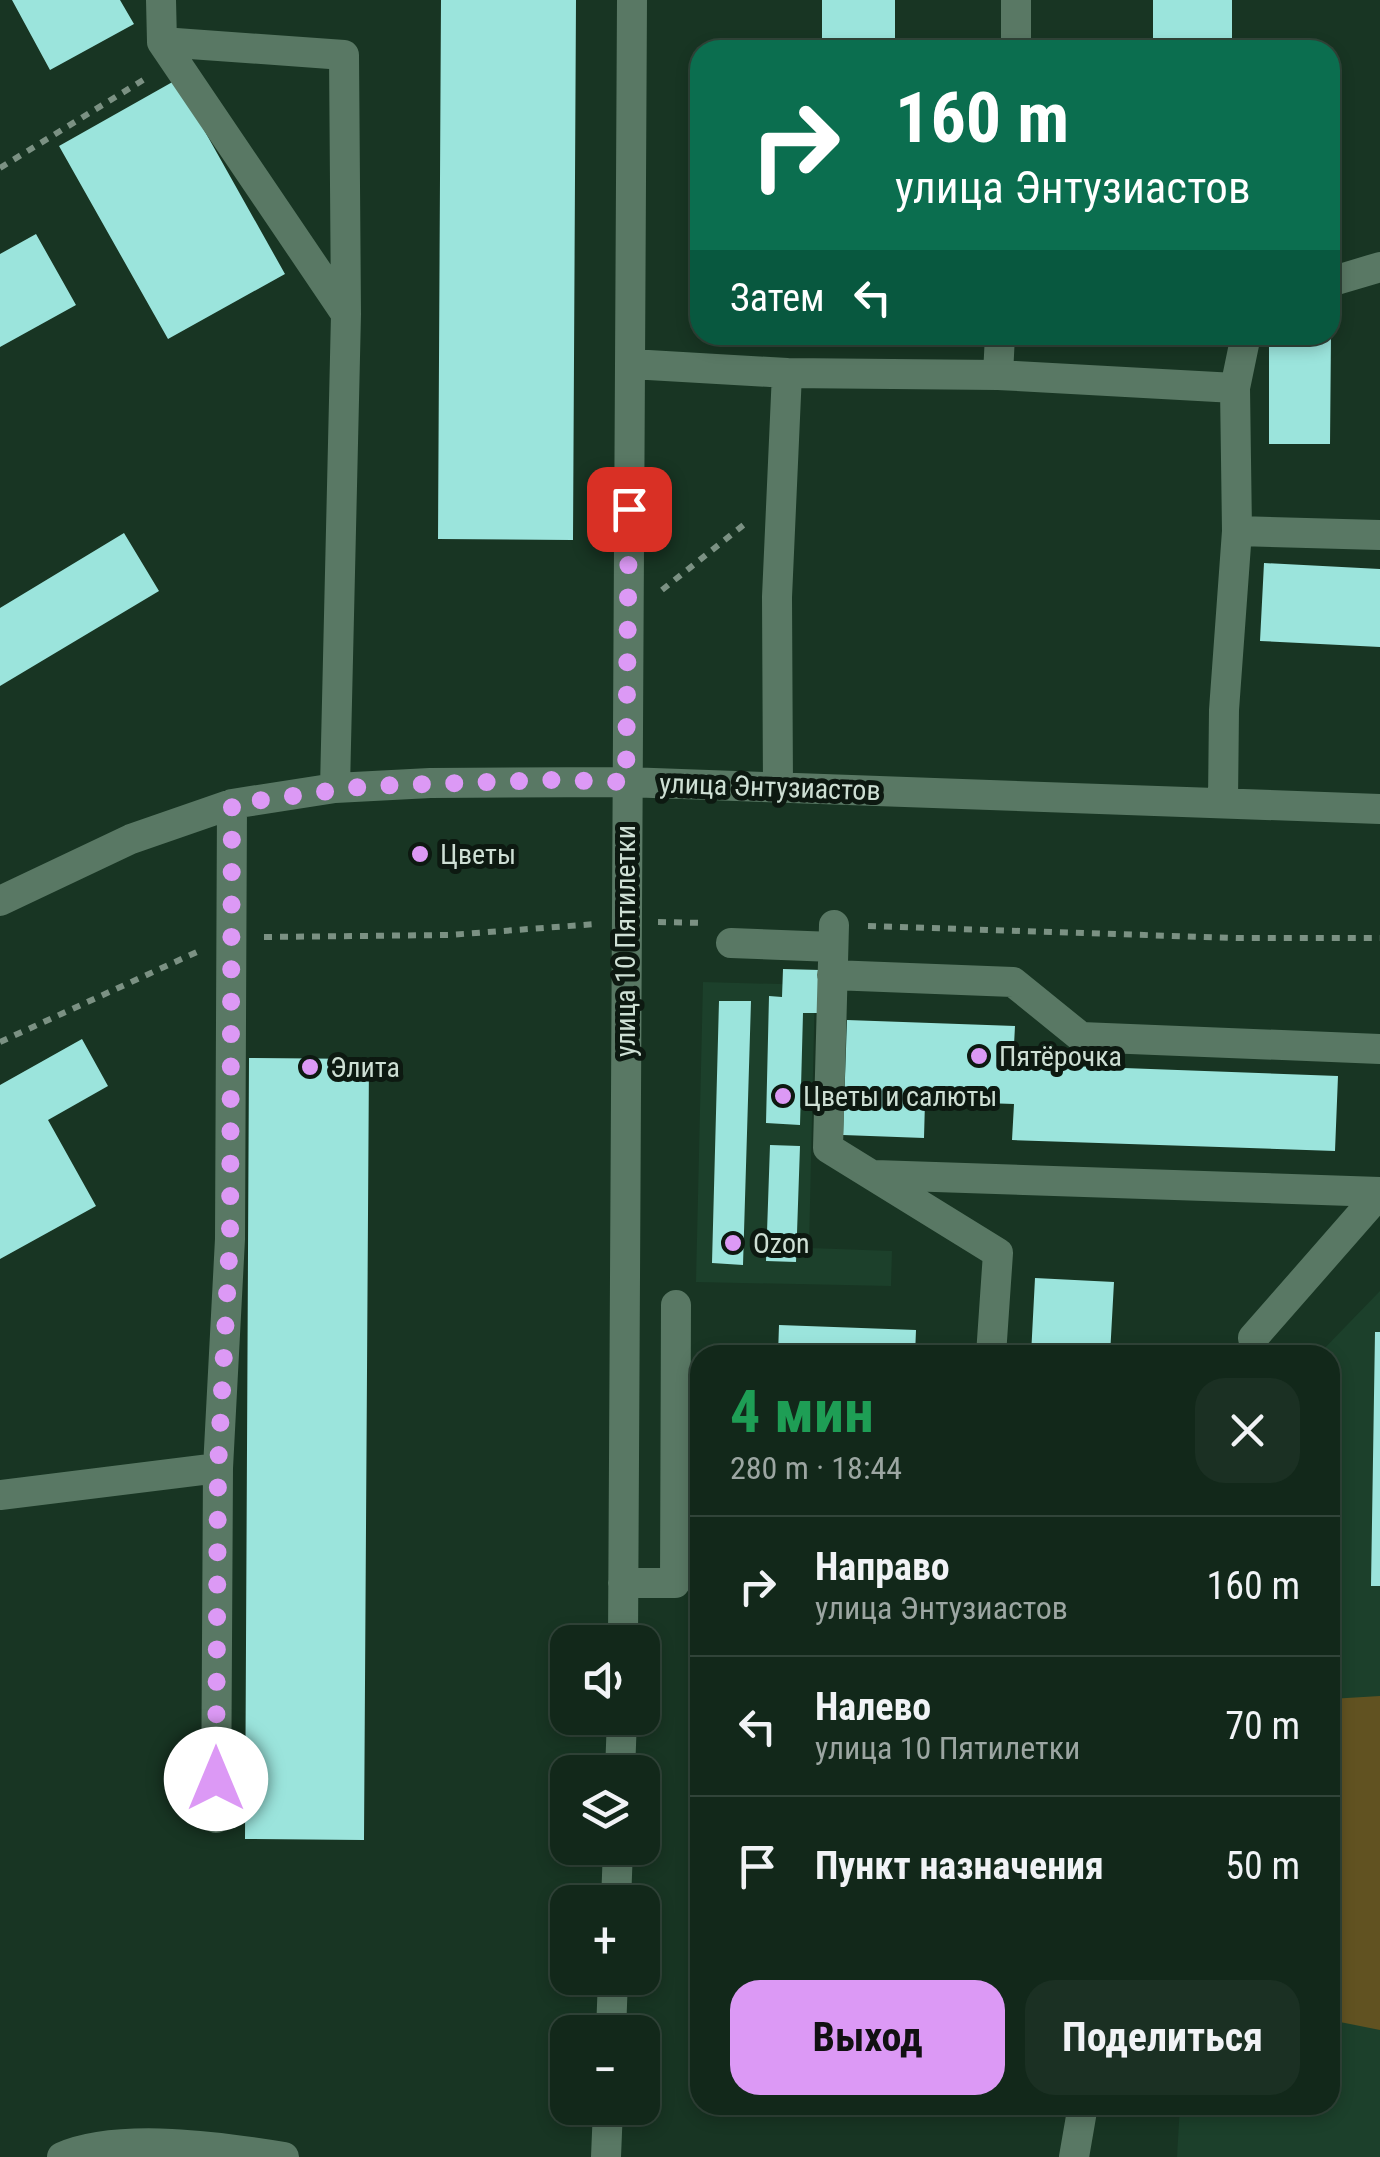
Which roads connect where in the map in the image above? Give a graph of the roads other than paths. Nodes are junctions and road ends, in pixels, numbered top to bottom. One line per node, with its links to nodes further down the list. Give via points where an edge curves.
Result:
1 (161, 0): 5 (street)
2 (632, 0): 11 (street, улица 10 Пятилетки)
3 (1016, 0): 4 (street)
4 (1016, 40)
5 (168, 52): 8 (street); 8 (street, via 344,55)
6 (1380, 267): 7 (street)
7 (1340, 279)
8 (346, 314): 18 (street)
9 (1000, 345): 13 (street)
10 (1244, 345): 14 (street)
11 (631, 364): 12 (street); 17 (street, улица 10 Пятилетки)
12 (787, 373): 13 (street); 19 (street, via 777,597)
13 (998, 375): 14 (street)
14 (1235, 388): 15 (street)
15 (1237, 531): 16 (street); 20 (street)
16 (1380, 535)
17 (626, 782): 18 (street, улица Энтузиастов); 19 (street, улица Энтузиастов); 34 (street, улица 10 Пятилетки)
18 (335, 788): 21 (street, улица Энтузиастов)
19 (778, 788): 20 (street, улица Энтузиастов)
20 (1223, 801): 22 (street, улица Энтузиастов)
21 (232, 804): 23 (street, улица Энтузиастов, via 131,839); 32 (street, via 230,1238)
22 (1380, 809)
23 (0, 901)
24 (722, 933): 25 (street)
25 (833, 949): 26 (street, via 1012,982 1081,1037); 27 (street, via 828,1148)
26 (1380, 1049)
27 (872, 1175): 28 (street); 31 (street, via 998,1253)
28 (1380, 1192): 30 (street)
29 (676, 1305): 34 (street, via 675,1583)
30 (1253, 1338)
31 (992, 1345)
32 (218, 1468): 33 (street); 36 (street)
33 (0, 1496)
34 (623, 1583): 35 (street, улица 10 Пятилетки)
35 (623, 1625)
36 (216, 1818)
37 (1082, 2115): 42 (street)
38 (607, 2125): 41 (street)
39 (62, 2157): 40 (street, via 144,2144)
40 (284, 2157)
41 (606, 2157)
42 (1074, 2157)

